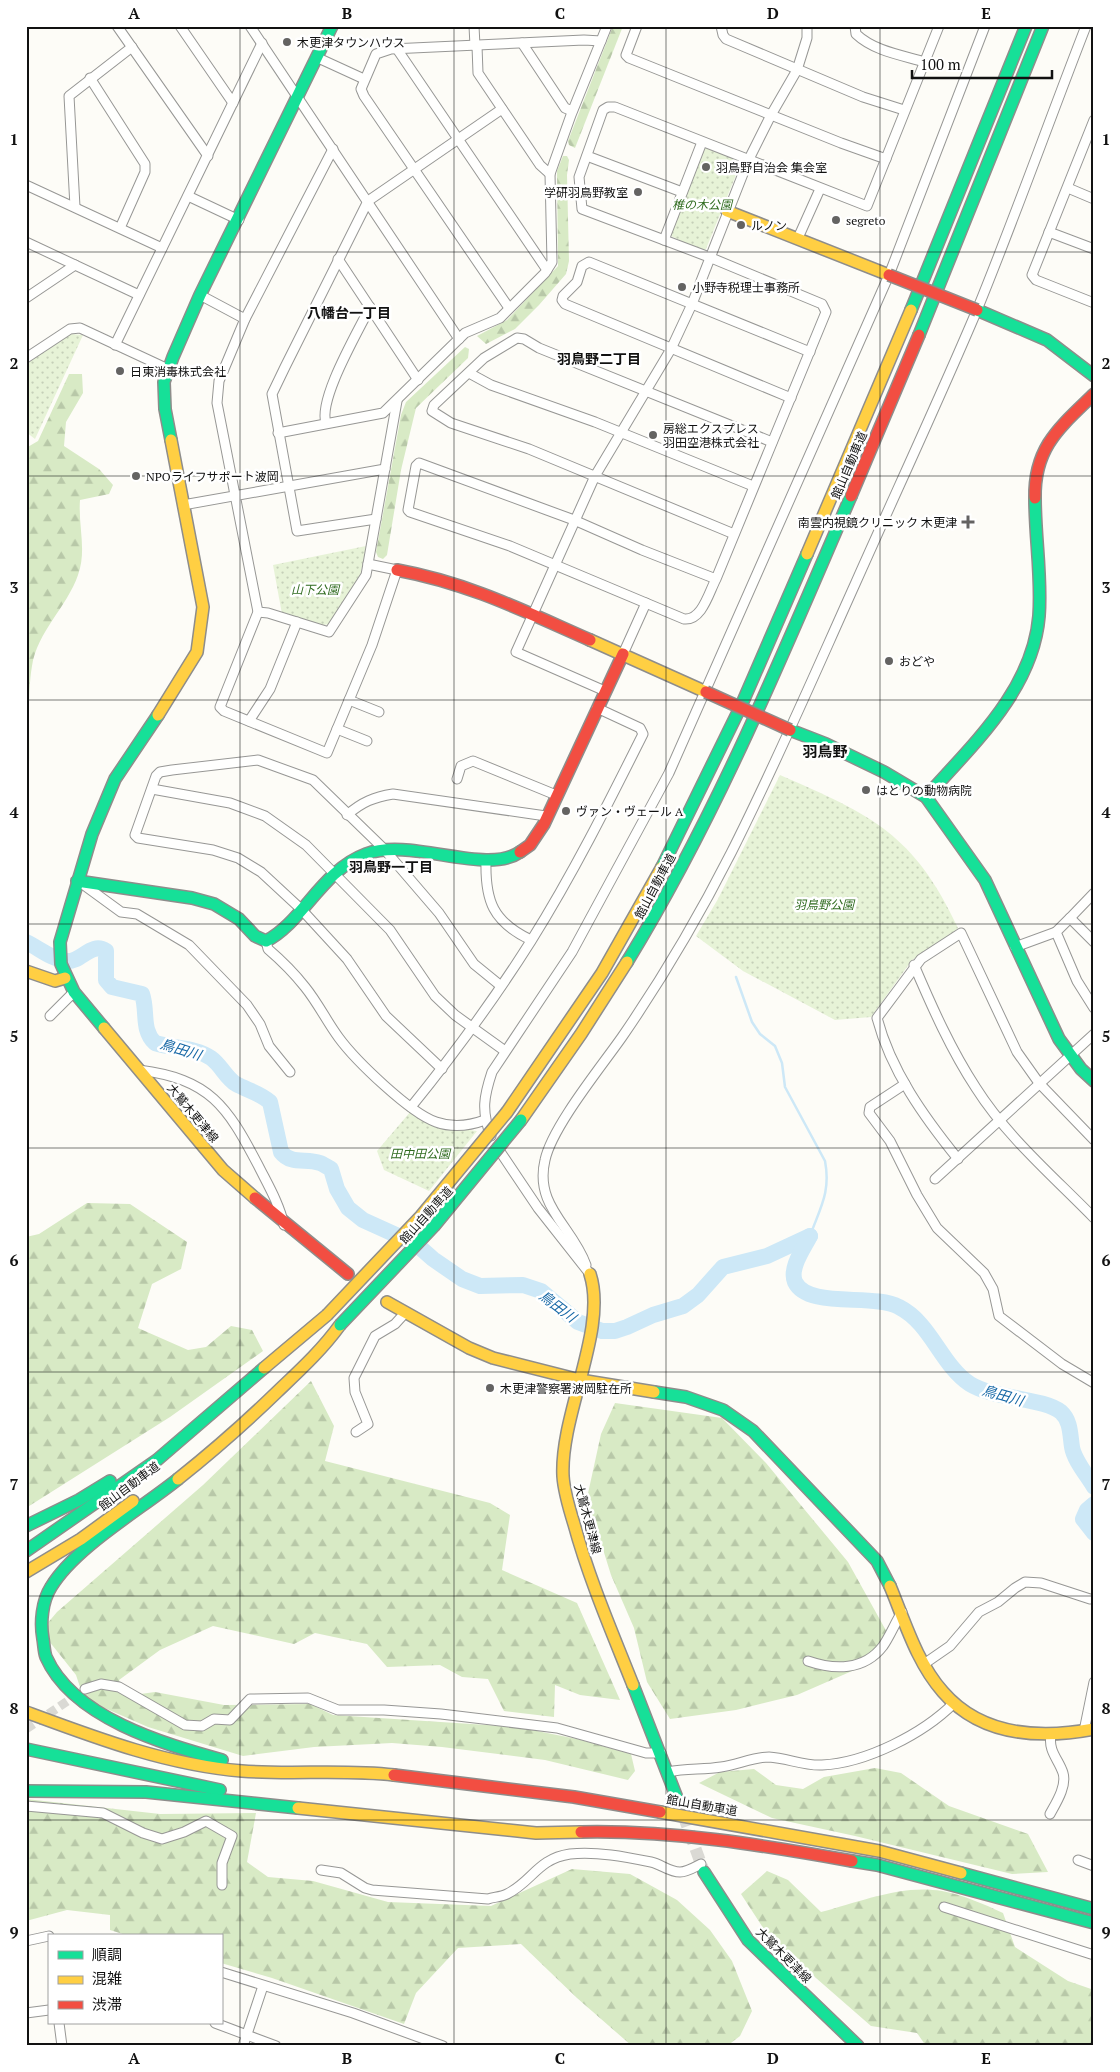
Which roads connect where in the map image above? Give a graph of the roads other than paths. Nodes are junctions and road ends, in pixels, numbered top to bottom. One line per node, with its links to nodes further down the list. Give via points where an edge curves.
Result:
1 (117, 26): 20 (street)
2 (180, 26): 28 (street)
3 (250, 26): 17 (street)
4 (332, 26): 22 (main road, 大鷲木更津線)
5 (474, 26): 19 (street)
6 (607, 26): 16 (street)
7 (637, 26): 32 (street, via 626,55 629,58)
8 (722, 26): 24 (street, via 726,39)
9 (808, 26): 24 (street)
10 (855, 26): 23 (street, via 856,34 863,41)
11 (939, 26): 23 (street)
12 (985, 26): 66 (street)
13 (1026, 26): 171 (main road, 館山自動車道, bridge, via 890,362 776,627 719,754 629,928 588,995 507,1112 452,1181 370,1273 327,1315)
14 (1044, 26): 167 (main road, 館山自動車道, bridge, via 793,631 736,758 645,933 602,1004 474,1181 382,1284)
15 (1086, 26): 74 (street)
16 (601, 41): 18 (street); 31 (street)
17 (262, 43): 27 (street); 28 (street)
18 (522, 43): 19 (street); 31 (street, via 565,108)
19 (476, 46): 21 (street); 29 (street, via 478,72)
20 (132, 47): 25 (street); 39 (street)
21 (397, 49): 26 (street, via 376,54); 34 (street)
22 (316, 57): 26 (street); 27 (main road, 大鷲木更津線)
23 (925, 62): 30 (street)
24 (797, 70): 30 (street); 32 (street)
25 (90, 78): 52 (street, via 69,96); 55 (street, via 145,164 145,172)
26 (364, 79): 43 (street, via 361,89 364,96)
27 (297, 96): 37 (street); 54 (main road, 大鷲木更津線)
28 (233, 103): 39 (street)
29 (502, 108): 34 (street); 44 (street, via 540,165)
30 (904, 110): 41 (street)
31 (572, 112): 44 (street)
32 (771, 115): 41 (street); 42 (street)
33 (1094, 120): 36 (street)
34 (458, 139): 43 (street); 65 (street)
35 (702, 142): 40 (street, via 608,106 603,110); 42 (street); 48 (street)
36 (1084, 146): 38 (street); 46 (street)
37 (333, 149): 51 (street); 75 (street)
38 (1094, 149)
39 (208, 156): 49 (street)
40 (587, 156): 48 (street); 58 (street, via 579,177 582,209)
41 (886, 159): 47 (street, via 866,206)
42 (748, 161): 47 (street); 53 (street)
43 (414, 169): 51 (street); 73 (street)
44 (550, 174): 65 (street, via 552,262)
45 (26, 185): 52 (street)
46 (1068, 188): 50 (street); 56 (street)
47 (820, 189): 57 (street)
48 (682, 192): 58 (street)
49 (188, 196): 54 (street); 60 (street)
50 (1094, 199)
51 (368, 201): 63 (street); 76 (street)
52 (75, 207): 55 (street)
53 (727, 211): 57 (main road); 62 (street)
54 (239, 220): 68 (main road, 大鷲木更津線)
55 (120, 228): 60 (street)
56 (1049, 232): 61 (street); 70 (street, via 1032,275 1036,280)
57 (798, 238): 66 (main road)
58 (664, 240): 62 (street)
59 (26, 242): 64 (street)
60 (162, 248): 67 (street)
61 (1094, 249)
62 (710, 257): 71 (street); 79 (street, via 825,307 826,313)
63 (338, 260): 72 (street); 90 (street, via 272,394)
64 (75, 265): 67 (street); 69 (street)
65 (547, 270): 73 (street)
66 (889, 275): 74 (main road, bridge); 112 (street)
67 (139, 295): 77 (street)
68 (200, 295): 75 (street); 81 (main road, 大鷲木更津線)
69 (26, 298)
70 (1094, 302)
71 (692, 304): 78 (street); 78 (street, via 589,262 582,266 577,282 563,296 565,304); 79 (street)
72 (370, 307): 84 (street); 89 (street, via 327,396 323,415)
73 (509, 308): 76 (street, via 500,318)
74 (977, 310): 83 (main road, via 1047,340); 118 (street)
75 (245, 319): 97 (street, via 218,387 217,403)
76 (459, 339): 84 (street)
77 (115, 345): 80 (street, via 80,328 70,329); 81 (street)
78 (671, 349): 85 (street); 87 (street)
79 (810, 352): 87 (street)
80 (26, 358)
81 (168, 369): 98 (main road, 大鷲木更津線, via 164,396)
82 (469, 373): 85 (street, via 484,358 517,338 524,338 539,348); 91 (street, via 491,385); 94 (street, via 434,405 432,411 451,423 529,449)
83 (1094, 376)
84 (418, 380): 88 (street)
85 (646, 392): 91 (street); 92 (street)
86 (1094, 394): 123 (main road, via 1049,441 1037,469 1038,621 1029,660 991,722)
87 (791, 398): 92 (street)
88 (397, 401): 89 (street, via 383,413); 93 (street)
89 (326, 423): 90 (street)
90 (278, 433): 95 (street)
91 (619, 433): 94 (street); 96 (street)
92 (772, 442): 96 (street)
93 (385, 469): 95 (street); 99 (street)
94 (594, 476): 100 (street); 101 (street)
95 (288, 486): 97 (street); 99 (street, via 297,531)
96 (753, 486): 101 (street)
97 (235, 496): 98 (street); 107 (street)
98 (183, 505): 129 (main road, 大鷲木更津線, via 204,607 197,652 115,779)
99 (376, 519): 102 (street)
100 (574, 520): 103 (street); 103 (street, via 419,463 416,466 410,512); 105 (street)
101 (734, 534): 105 (street)
102 (368, 564): 104 (street); 109 (street, via 361,584 328,632)
103 (554, 564): 106 (street); 108 (street)
104 (397, 570): 108 (main road, via 477,590); 113 (street, via 372,645)
105 (716, 579): 106 (street, via 697,616 690,620)
106 (646, 603): 110 (street)
107 (258, 612): 109 (street); 116 (street, via 220,707)
108 (532, 614): 110 (main road); 111 (street, via 516,652)
109 (297, 622): 116 (street, via 270,689)
110 (623, 654): 111 (main road); 112 (main road)
111 (605, 691): 114 (main road)
112 (706, 692): 118 (main road, bridge); 147 (street, via 670,772 572,952)
113 (348, 700): 115 (street); 117 (street)
114 (597, 708): 122 (main road); 134 (street, via 640,728 643,734 590,838)
115 (379, 712)
116 (249, 722): 117 (street, via 327,753)
117 (337, 729): 119 (street)
118 (790, 730): 123 (main road, via 884,772); 164 (street, via 730,854 680,945 625,1033 559,1128 545,1156 542,1178 545,1193 556,1218 583,1256)
119 (367, 741)
120 (456, 779): 122 (street, via 461,766 473,761)
121 (152, 790): 124 (street, via 160,772 258,760 313,780); 128 (street, via 230,803 265,816 306,845); 131 (street, via 135,834 138,838 213,850 238,858 261,872)
122 (556, 795): 125 (main road)
123 (926, 797): 137 (main road, via 985,880)
124 (347, 815): 125 (street, via 360,803 375,796 393,794); 126 (street)
125 (546, 816): 127 (main road, via 531,844 516,856)
126 (384, 849): 127 (main road, via 413,847); 128 (main road, via 366,853); 141 (street, via 439,913 474,964)
127 (486, 861): 134 (street, via 485,885 490,901 501,920 515,933)
128 (336, 873): 131 (main road); 145 (street, via 390,930 435,996)
129 (77, 881): 135 (main road, via 214,904 240,919 255,936); 140 (main road, 大鷲木更津線, via 60,942 59,955); 151 (street, via 121,912 137,914 188,945 247,1005 269,1046)
130 (1094, 893): 132 (street)
131 (302, 910): 135 (main road); 149 (street, via 347,959 386,1016)
132 (1070, 918): 133 (street); 136 (street)
133 (1056, 932): 137 (street); 143 (street, via 1077,981)
134 (531, 940): 141 (street)
135 (266, 942): 155 (street, via 268,949 306,989 339,1038 367,1071)
136 (1094, 942)
137 (1016, 947): 148 (main road, via 1047,1017)
138 (914, 965): 153 (street, via 960,933 1017,1052); 154 (street, via 877,1018); 157 (street, via 940,1024 976,1088)
139 (26, 971): 140 (main road, via 55,981)
140 (65, 978): 142 (main road, 大鷲木更津線)
141 (501, 986): 145 (street)
142 (74, 992): 144 (street); 150 (main road, 大鷲木更津線)
143 (1094, 1008)
144 (50, 1016)
145 (471, 1028): 147 (street); 149 (street)
146 (1094, 1034): 148 (street)
147 (505, 1051): 156 (street, via 492,1072 485,1095)
148 (1069, 1054): 152 (main road); 153 (street)
149 (442, 1069): 155 (street)
150 (139, 1070): 162 (main road, 大鷲木更津線, via 223,1170); 162 (street, via 204,1091 226,1110 281,1209)
151 (290, 1072)
152 (1094, 1081)
153 (1039, 1083): 157 (street); 158 (street)
154 (905, 1084): 159 (street, via 928,1122); 169 (street, via 870,1107 869,1113 890,1141 937,1228 984,1273 993,1289 999,1316 1062,1364)
155 (411, 1107): 156 (street, via 435,1122 455,1126)
156 (484, 1120): 164 (street, via 503,1160)
157 (1000, 1120): 159 (street); 161 (street)
158 (1094, 1140)
159 (958, 1159): 160 (street)
160 (935, 1179)
161 (1094, 1218)
162 (284, 1225): 163 (main road, 大鷲木更津線)
163 (348, 1274)
164 (590, 1274): 168 (main road, 大鷲木更津線, via 594,1286 594,1318)
165 (387, 1302): 166 (main road)
166 (405, 1313): 168 (main road, via 493,1358); 170 (street, via 395,1324 375,1336 354,1378 355,1392 368,1424)
167 (340, 1325): 174 (main road, 館山自動車道, via 150,1488 81,1539); 179 (main road, via 325,1347 239,1428 89,1548 58,1578 35,1613 32,1640)
168 (580, 1380): 176 (main road, via 686,1397 723,1410 740,1421 865,1547 885,1574); 188 (main road, 大鷲木更津線, via 565,1454 565,1492 582,1554)
169 (1094, 1383)
170 (356, 1432)
171 (157, 1460): 172 (main road, via 134,1466 79,1500); 173 (main road, 館山自動車道)
172 (26, 1526)
173 (26, 1551)
174 (26, 1572)
175 (1090, 1599): 178 (street, via 1041,1583 1025,1582 979,1612 950,1646)
176 (902, 1612): 177 (street, via 882,1647 861,1662 847,1668 834,1668); 178 (main road)
177 (808, 1661)
178 (924, 1664): 183 (main road, via 940,1689)
179 (36, 1665)
180 (47, 1681): 189 (main road, via 73,1704 156,1740 224,1760)
181 (1094, 1682): 185 (street)
182 (84, 1689): 188 (street, via 101,1684 119,1687 185,1725 202,1726 214,1719 230,1720 250,1700 308,1698 338,1710 441,1714 557,1728 646,1753)
183 (954, 1703): 186 (main road, via 991,1726 1012,1733); 190 (street, via 912,1736 836,1763 811,1765 757,1758 721,1767)
184 (26, 1712): 189 (main road, via 105,1741 190,1764 242,1771)
185 (1089, 1730): 186 (main road)
186 (1051, 1736): 195 (street, via 1049,1745 1064,1774 1064,1781)
187 (26, 1749): 194 (main road)
188 (661, 1753): 190 (main road, 大鷲木更津線)
189 (298, 1772): 202 (main road, 館山自動車道, via 369,1772 574,1796 878,1851)
190 (668, 1772): 192 (main road, 大鷲木更津線)
191 (26, 1791): 194 (main road, via 146,1792)
192 (677, 1798)
193 (26, 1806): 200 (street, via 103,1813 143,1833 162,1838 206,1821 232,1836 222,1863)
194 (320, 1810): 203 (main road, via 536,1833 634,1831 758,1844 877,1865)
195 (1050, 1814)
196 (1078, 1860): 197 (street)
197 (1094, 1866)
198 (703, 1868): 199 (street, via 674,1872 653,1862 572,1854 555,1857 538,1866 523,1883 506,1895 488,1898 372,1890 341,1873); 218 (main road, 大鷲木更津線, via 748,1940)
199 (321, 1870)
200 (222, 1885)
201 (944, 1907): 206 (street)
202 (1094, 1909)
203 (1094, 1923)
204 (48, 1937): 205 (street)
205 (26, 1941)
206 (1094, 1955)
207 (222, 1972): 208 (street)
208 (263, 1986): 213 (street); 217 (street, via 353,2013)
209 (48, 2010): 210 (street)
210 (26, 2014)
211 (59, 2024): 214 (street)
212 (218, 2024): 213 (street)
213 (246, 2034): 215 (street); 216 (street)
214 (62, 2046)
215 (243, 2046)
216 (276, 2046)
217 (443, 2046)
218 (858, 2046)

